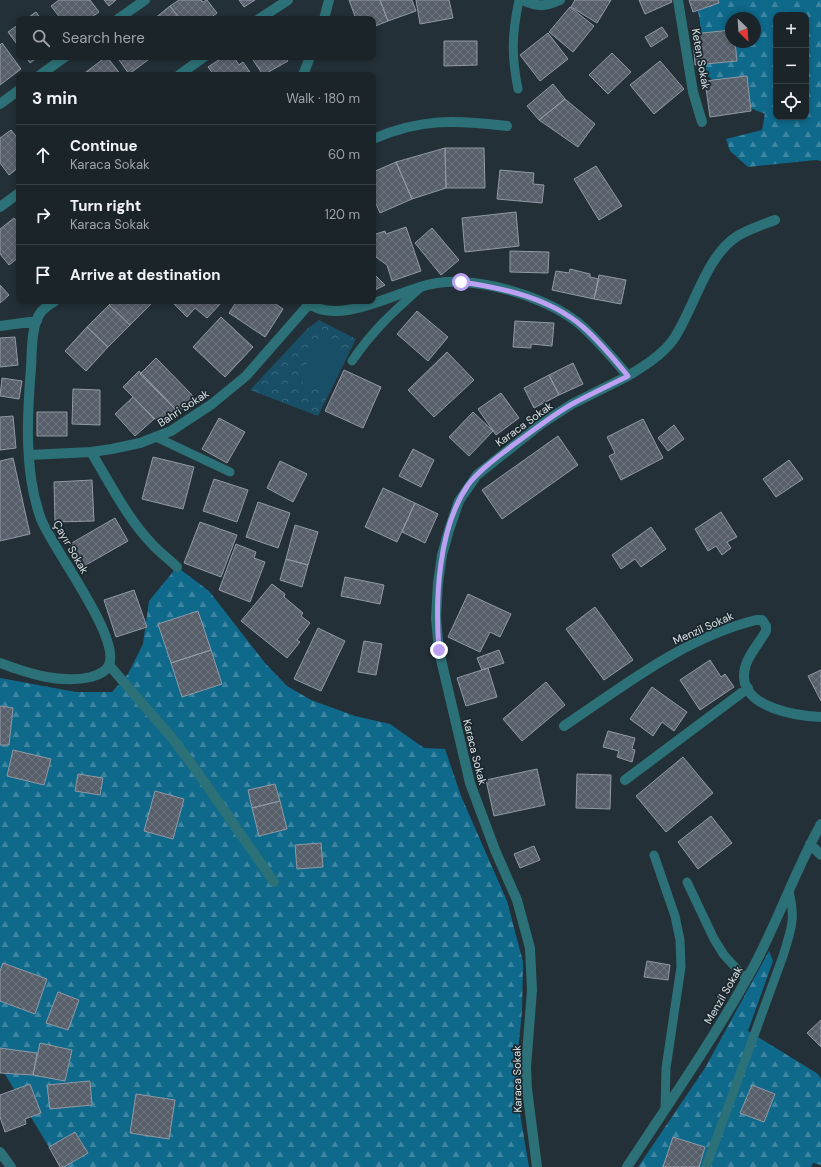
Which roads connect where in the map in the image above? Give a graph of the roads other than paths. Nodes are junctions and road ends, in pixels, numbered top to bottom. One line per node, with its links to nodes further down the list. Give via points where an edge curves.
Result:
1 (145, 0): 8 (street)
2 (288, 0): 9 (street)
3 (329, 0): 10 (street)
4 (519, 0): 17 (lane, via 512,31 512,53)
5 (522, 0): 6 (street, via 536,6)
6 (560, 0)
7 (678, 0): 20 (street, Keten Sokak, via 694,92)
8 (122, 16)
9 (264, 16)
10 (325, 16)
11 (61, 60): 14 (street)
12 (200, 60): 15 (street)
13 (309, 60): 16 (street)
14 (44, 72)
15 (183, 72)
16 (304, 72)
17 (518, 89)
18 (16, 92): 19 (street)
19 (0, 104)
20 (702, 122)
21 (507, 126): 22 (street, via 452,121 423,123 395,129)
22 (376, 138)
23 (16, 195): 24 (street)
24 (0, 207)
25 (775, 220): 35 (street, Karaca Sokak, via 736,237 722,250 672,340 662,353)
26 (421, 286): 27 (street); 34 (lane, via 379,325); 35 (street, via 461,282 492,286 553,307 583,327)
27 (376, 301)
28 (51, 304): 32 (street, via 41,312)
29 (306, 304): 36 (street, Bahri Sokak, via 259,363 236,385 185,423)
30 (312, 304): 31 (street, via 334,311 349,310)
31 (367, 304)
32 (37, 321): 33 (street); 38 (street, Çayır Sokak, via 32,343)
33 (0, 326)
34 (352, 361)
35 (628, 376): 58 (street, Karaca Sokak, via 572,404 541,424 476,475 459,501 442,555 438,583 436,618 439,650 470,782 516,900 530,948 532,990 527,1089)
36 (158, 438): 37 (street, Bahri Sokak); 39 (lane)
37 (91, 452): 38 (street, Bahri Sokak); 40 (street, via 142,532)
38 (29, 455): 42 (street, Çayır Sokak, via 35,498 41,519 50,539 87,597 96,616 110,656)
39 (230, 472)
40 (177, 566)
41 (0, 663): 42 (street, via 54,679 78,680 96,675)
42 (109, 665): 51 (street, via 172,738)
43 (748, 688): 44 (street, via 762,703 774,708); 45 (street, Menzil Sokak, via 744,674 746,665 766,631 762,620 717,632 676,652); 46 (street)
44 (821, 717)
45 (564, 726)
46 (625, 780)
47 (821, 824): 48 (street, Menzil Sokak)
48 (810, 844): 50 (street); 53 (street, Menzil Sokak)
49 (654, 855): 55 (lane, via 675,916 680,940 681,967 666,1068)
50 (821, 855)
51 (274, 882)
52 (687, 882): 54 (lane, via 714,940)
53 (789, 892): 54 (street, Menzil Sokak); 60 (lane, via 793,906 793,924)
54 (746, 979): 55 (street, Menzil Sokak)
55 (665, 1110): 59 (street, Menzil Sokak)
56 (0, 1152): 57 (street)
57 (11, 1167)
58 (537, 1167)
59 (627, 1167)
60 (706, 1167)

